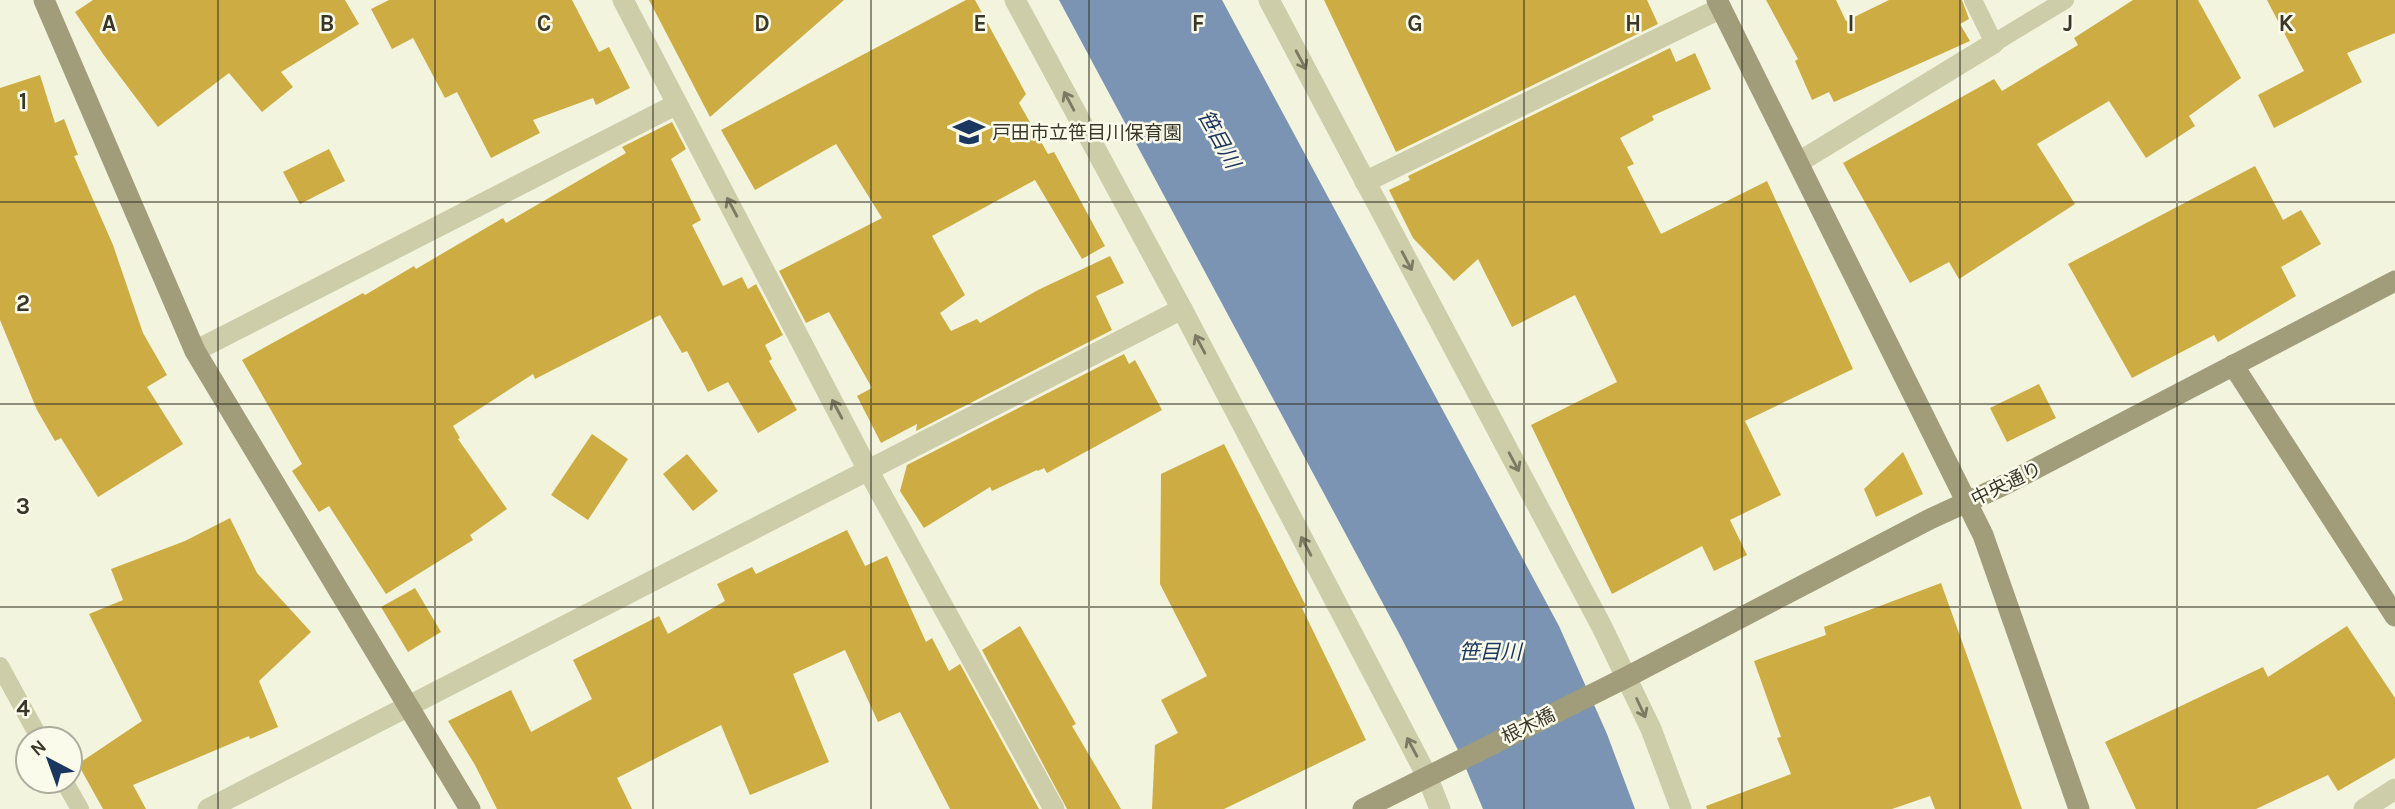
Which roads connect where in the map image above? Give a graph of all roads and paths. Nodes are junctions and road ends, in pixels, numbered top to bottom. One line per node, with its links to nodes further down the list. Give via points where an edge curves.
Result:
1 (44, 0): 14 (street)
2 (623, 0): 9 (street)
3 (1015, 0): 13 (street, one-way to 3)
4 (1269, 0): 11 (street, one-way to 11)
5 (1973, 0): 8 (lane)
6 (2065, 0): 8 (lane)
7 (1719, 4): 10 (street); 11 (street)
8 (1994, 43): 10 (street)
9 (677, 104): 14 (street); 16 (street, one-way to 9)
10 (1798, 162): 17 (street)
11 (1365, 182): 20 (street, one-way to 20, via 1596,615)
12 (2395, 281): 15 (street, 中央通り)
13 (1182, 309): 16 (street); 23 (street, one-way to 13)
14 (195, 351): 21 (street)
15 (2232, 365): 17 (street, 中央通り); 18 (street)
16 (868, 470): 21 (street); 27 (street)
17 (1967, 502): 20 (street, 中央通り); 31 (street, via 1983,535)
18 (2395, 616)
19 (0, 666): 22 (lane)
20 (1621, 680): 23 (street, 根木橋); 30 (street, one-way to 30, via 1651,729)
21 (409, 707): 25 (street); 26 (street)
22 (32, 725)
23 (1434, 772): 28 (street); 29 (street)
24 (2395, 789): 32 (street)
25 (208, 809)
26 (470, 809)
27 (1054, 809)
28 (1363, 809)
29 (1440, 809)
30 (1681, 809)
31 (2079, 809)
32 (2364, 809)

